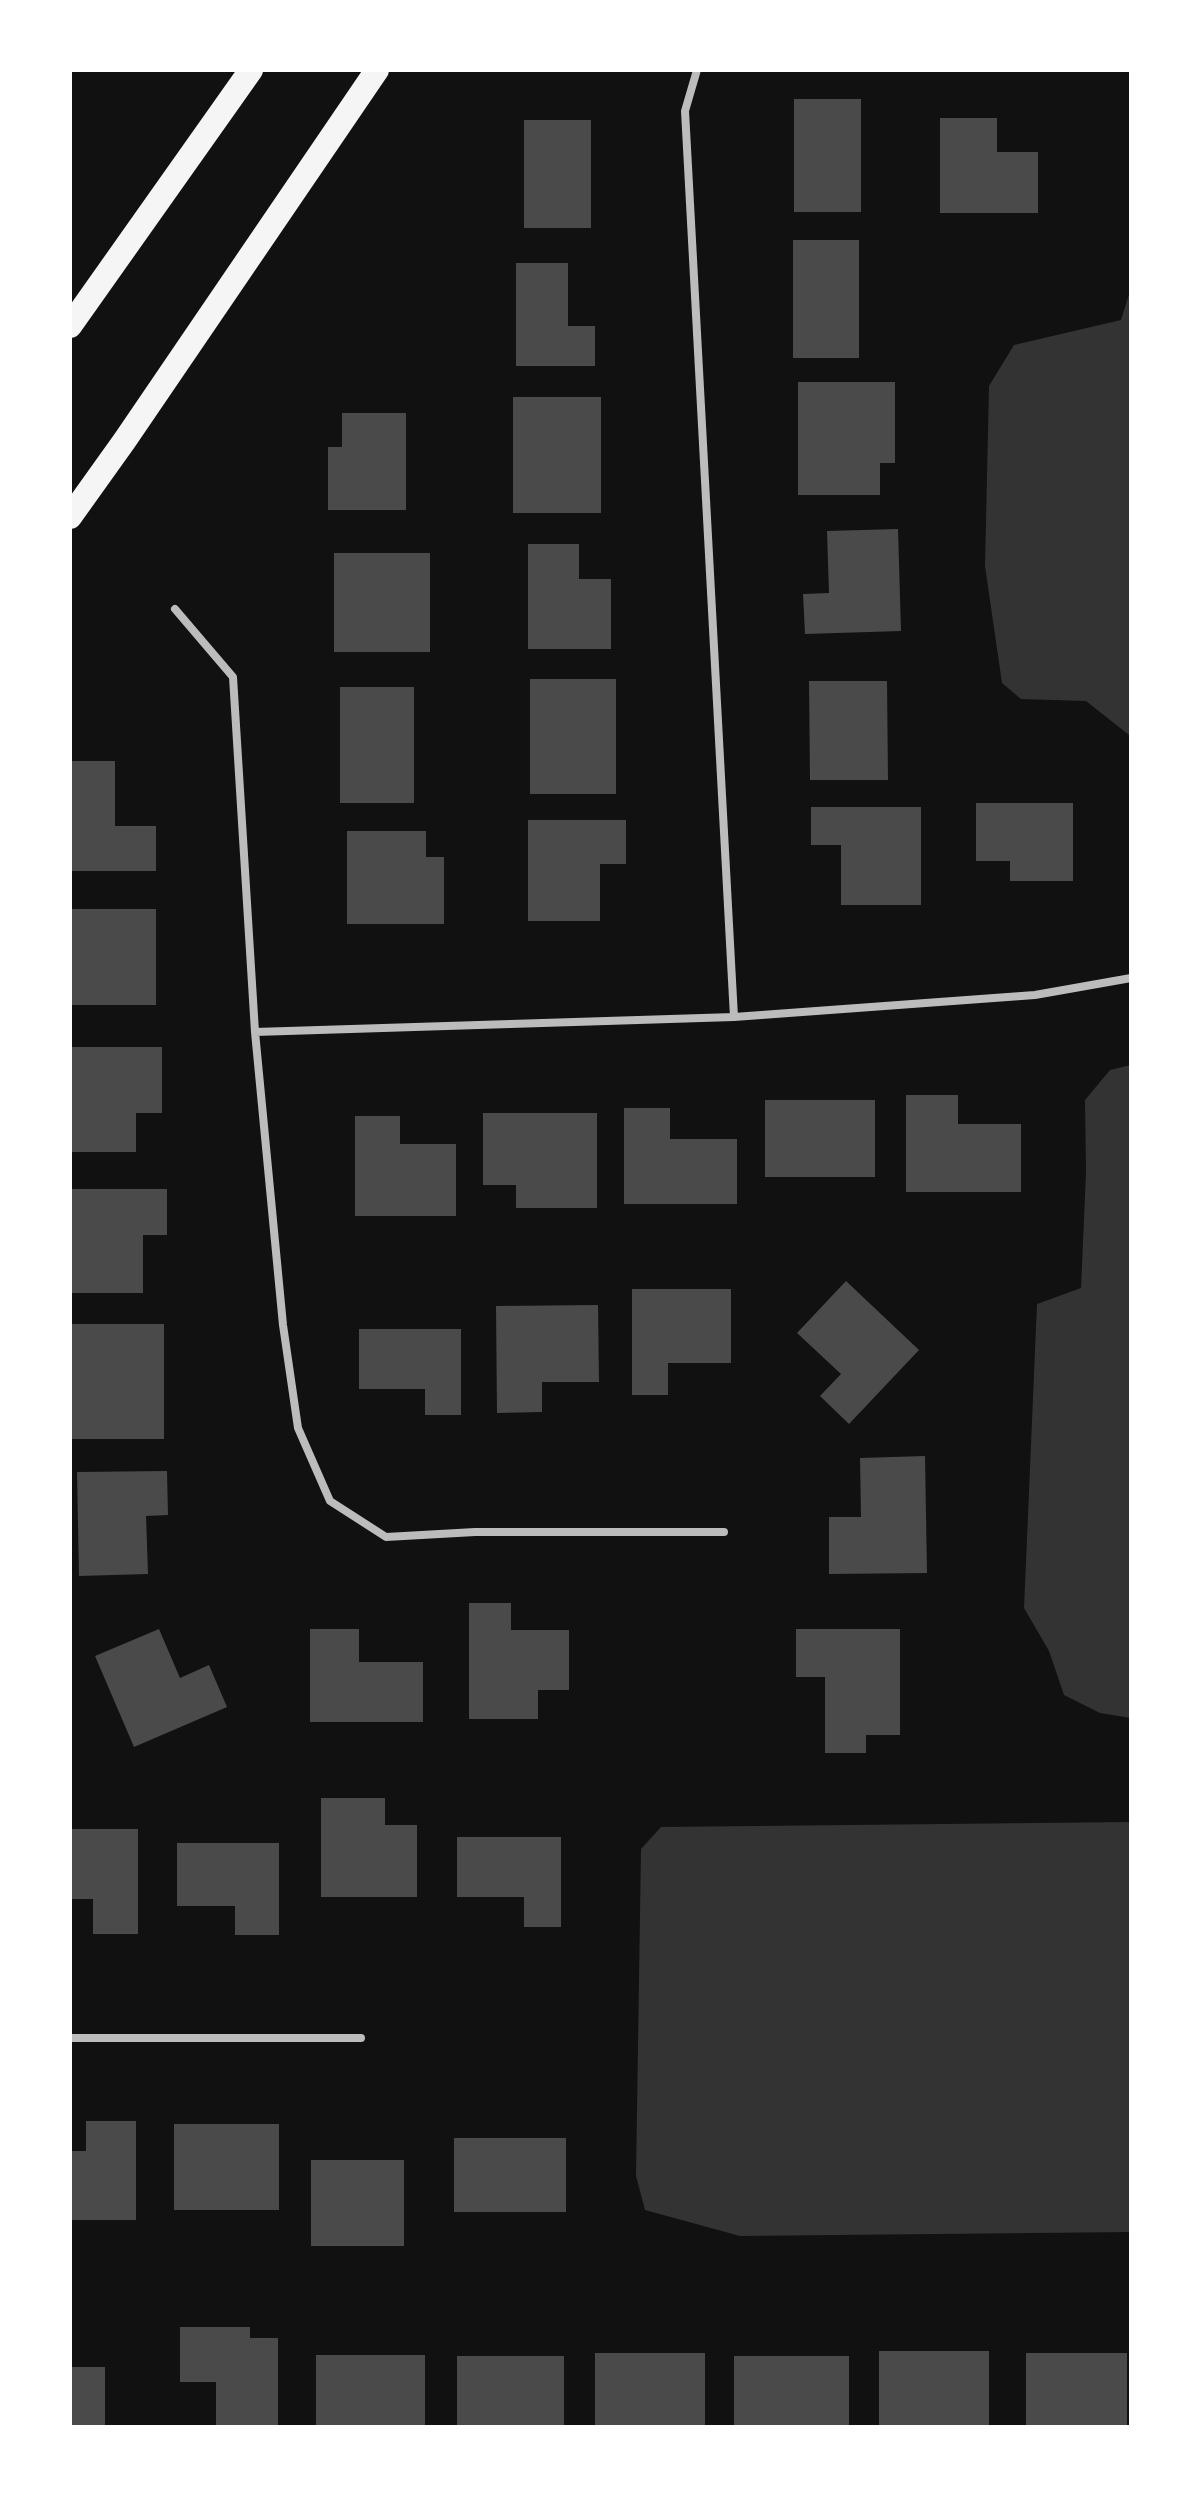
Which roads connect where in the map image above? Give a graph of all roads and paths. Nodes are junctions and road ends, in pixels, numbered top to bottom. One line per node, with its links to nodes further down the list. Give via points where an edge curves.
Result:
1 (251, 70): 4 (highway)
2 (377, 70): 5 (highway)
3 (697, 70): 8 (street, via 685,111)
4 (70, 326)
5 (70, 517)
6 (175, 609): 9 (street, via 233,677)
7 (1131, 978): 8 (street, via 1035,995)
8 (734, 1017): 9 (street)
9 (255, 1032): 10 (street, via 298,1428 330,1501 386,1537)
10 (724, 1532)
11 (70, 2038): 12 (street)
12 (361, 2038)

